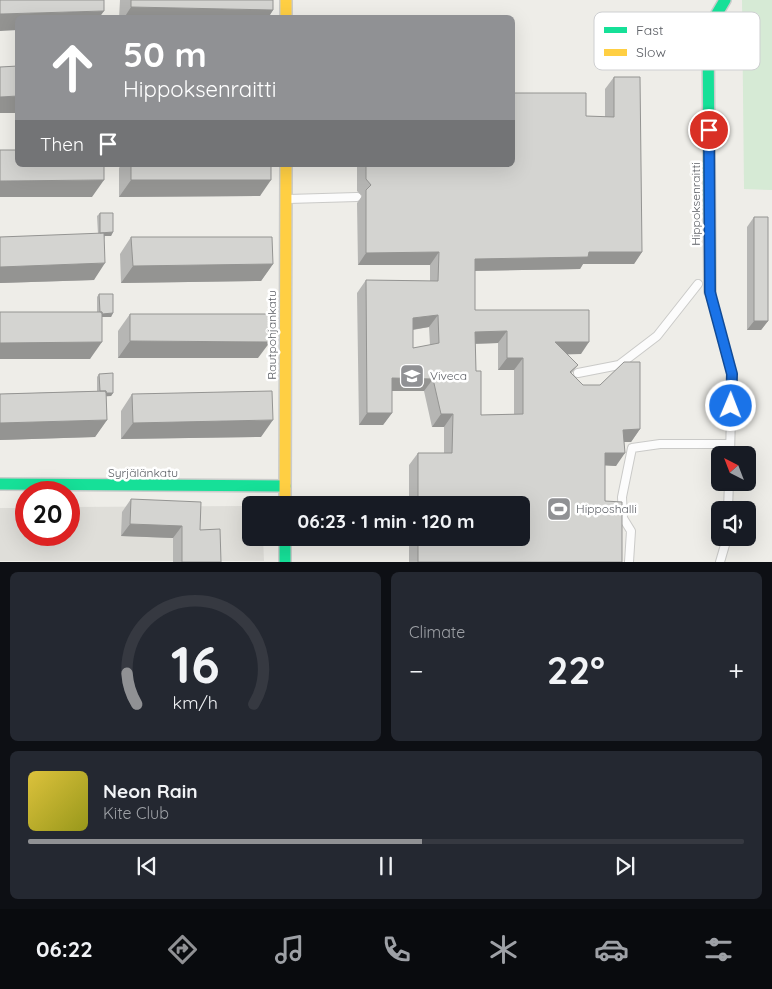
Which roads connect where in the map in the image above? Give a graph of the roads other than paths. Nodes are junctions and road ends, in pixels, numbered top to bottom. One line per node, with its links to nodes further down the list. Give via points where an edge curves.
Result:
1 (286, 0): 4 (street)
2 (725, 0): 3 (street, Hippoksenraitti)
3 (718, 12)
4 (286, 15)
5 (708, 70): 10 (street, Hippoksenraitti)
6 (286, 167): 8 (street, Rautpohjankatu)
7 (357, 197): 8 (lane)
8 (286, 199): 14 (street, Rautpohjankatu)
9 (698, 284): 11 (lane, via 657,336 618,364)
10 (710, 292): 12 (lane, via 732,374)
11 (578, 373)
12 (730, 444): 19 (lane, via 660,444 632,448 622,497 623,518 631,531)
13 (0, 484): 14 (street, Syrjälänkatu)
14 (286, 486): 15 (street, Rautpohjankatu)
15 (285, 496)
16 (285, 546): 18 (street)
17 (725, 546): 20 (lane)
18 (285, 562)
19 (629, 562)
20 (720, 562)

